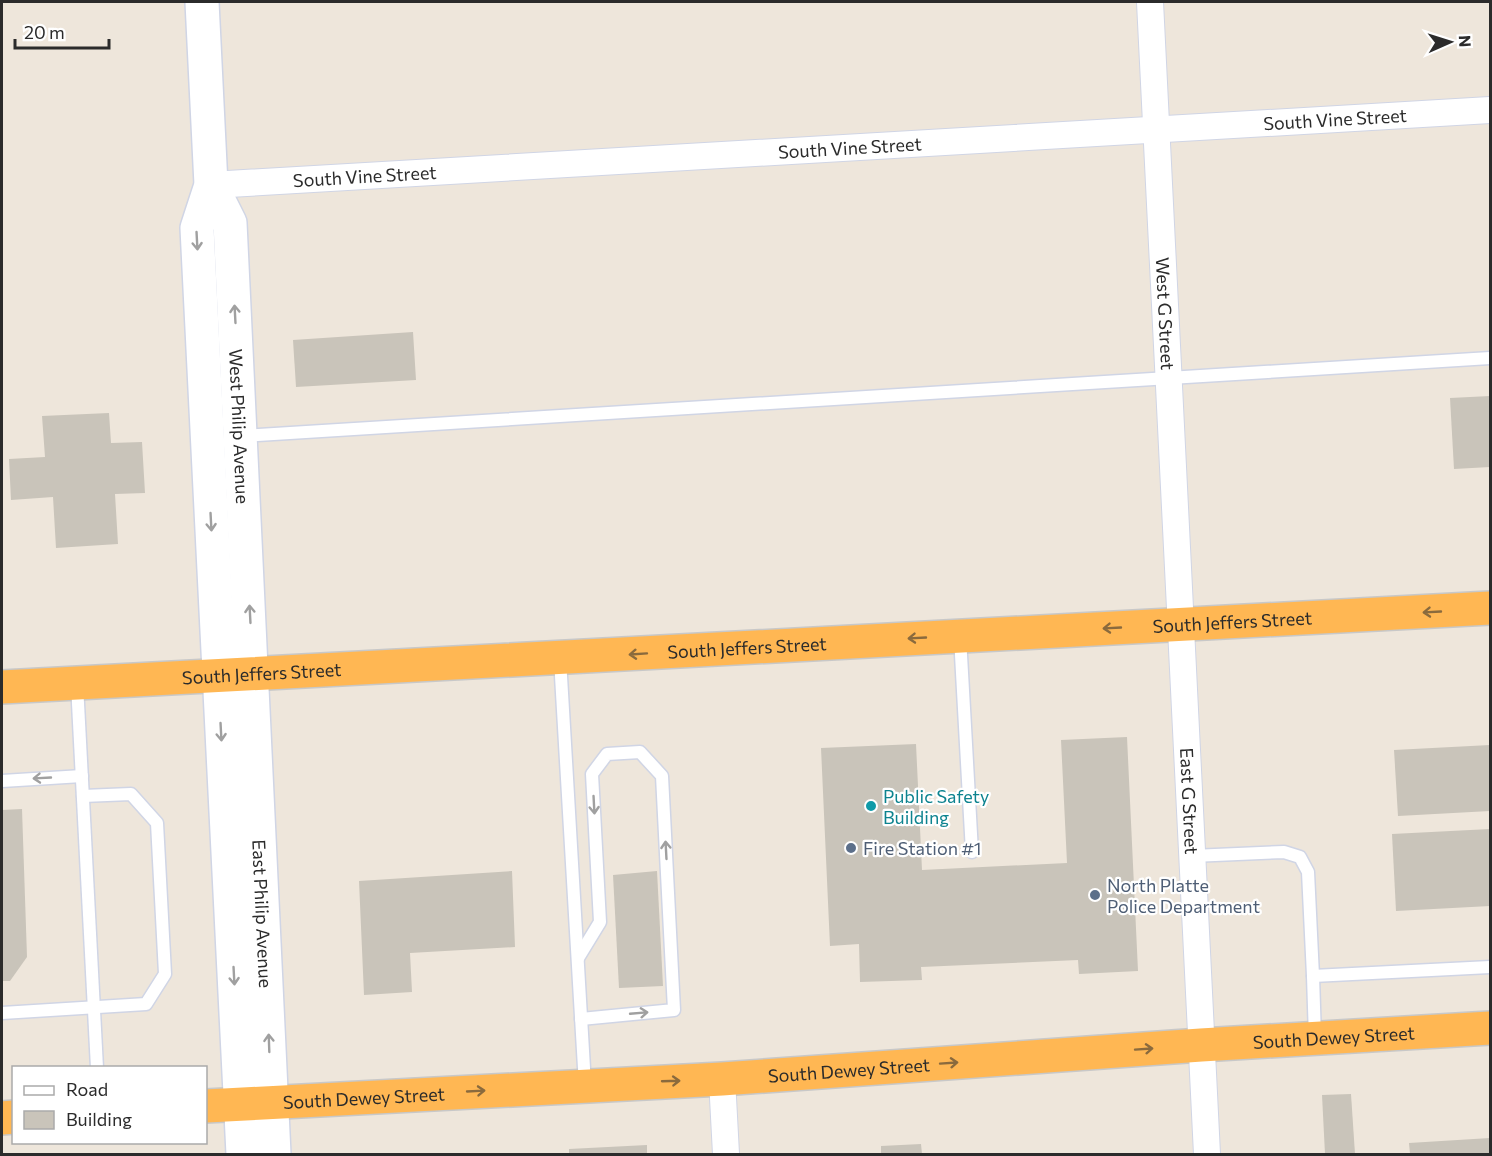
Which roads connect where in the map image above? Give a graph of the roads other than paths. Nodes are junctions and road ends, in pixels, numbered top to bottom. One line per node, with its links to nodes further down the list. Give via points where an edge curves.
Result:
1 (202, 2): 5 (main road, West Philip Avenue)
2 (1150, 2): 4 (street, West G Street)
3 (1491, 110): 4 (street, South Vine Street)
4 (1156, 129): 5 (street, South Vine Street); 7 (street, West G Street)
5 (211, 184): 8 (main road, West Philip Avenue, one-way to 5, via 230,223); 14 (main road, West Philip Avenue, one-way to 14, via 197,228)
6 (1491, 358): 7 (lane)
7 (1169, 378): 8 (lane); 10 (street, West G Street)
8 (241, 435): 13 (main road, West Philip Avenue, one-way to 8)
9 (1491, 609): 10 (highway, South Jeffers Street, one-way to 10)
10 (1181, 625): 11 (highway, South Jeffers Street, one-way to 11); 21 (street, East G Street)
11 (960, 636): 12 (highway, South Jeffers Street, one-way to 12); 20 (lane)
12 (560, 659): 13 (highway, South Jeffers Street); 22 (lane)
13 (253, 672): 14 (highway, South Jeffers Street); 34 (main road, East Philip Avenue, one-way to 13)
14 (218, 674): 15 (highway, South Jeffers Street); 34 (main road, East Philip Avenue, one-way to 34)
15 (77, 682): 16 (highway, South Jeffers Street); 17 (lane)
16 (2, 687)
17 (82, 776): 18 (lane, one-way to 18); 19 (lane)
18 (2, 781)
19 (83, 796): 25 (lane); 25 (lane, via 131,794 157,823 165,974 146,1004)
20 (972, 852)
21 (1192, 856): 24 (lane, via 1284,852 1300,857 1308,873); 30 (street, East G Street)
22 (578, 958): 27 (lane); 27 (lane, one-way to 22, via 674,1010 662,776 640,752 607,754 592,774 600,922)
23 (1491, 968): 24 (lane)
24 (1313, 976): 29 (lane)
25 (94, 1008): 26 (lane); 31 (lane)
26 (2, 1013)
27 (581, 1019): 33 (lane)
28 (1491, 1029): 29 (highway, South Dewey Street)
29 (1315, 1038): 30 (highway, South Dewey Street)
30 (1201, 1045): 32 (highway, South Dewey Street, one-way to 30); 39 (street, East G Street)
31 (97, 1066)
32 (722, 1079): 33 (highway, South Dewey Street, one-way to 32); 38 (street)
33 (585, 1085): 34 (highway, South Dewey Street, one-way to 33)
34 (255, 1103): 35 (highway, South Dewey Street); 36 (main road, East Philip Avenue); 37 (main road, East Philip Avenue)
35 (207, 1106)
36 (243, 1155)
37 (274, 1155)
38 (726, 1155)
39 (1207, 1155)

